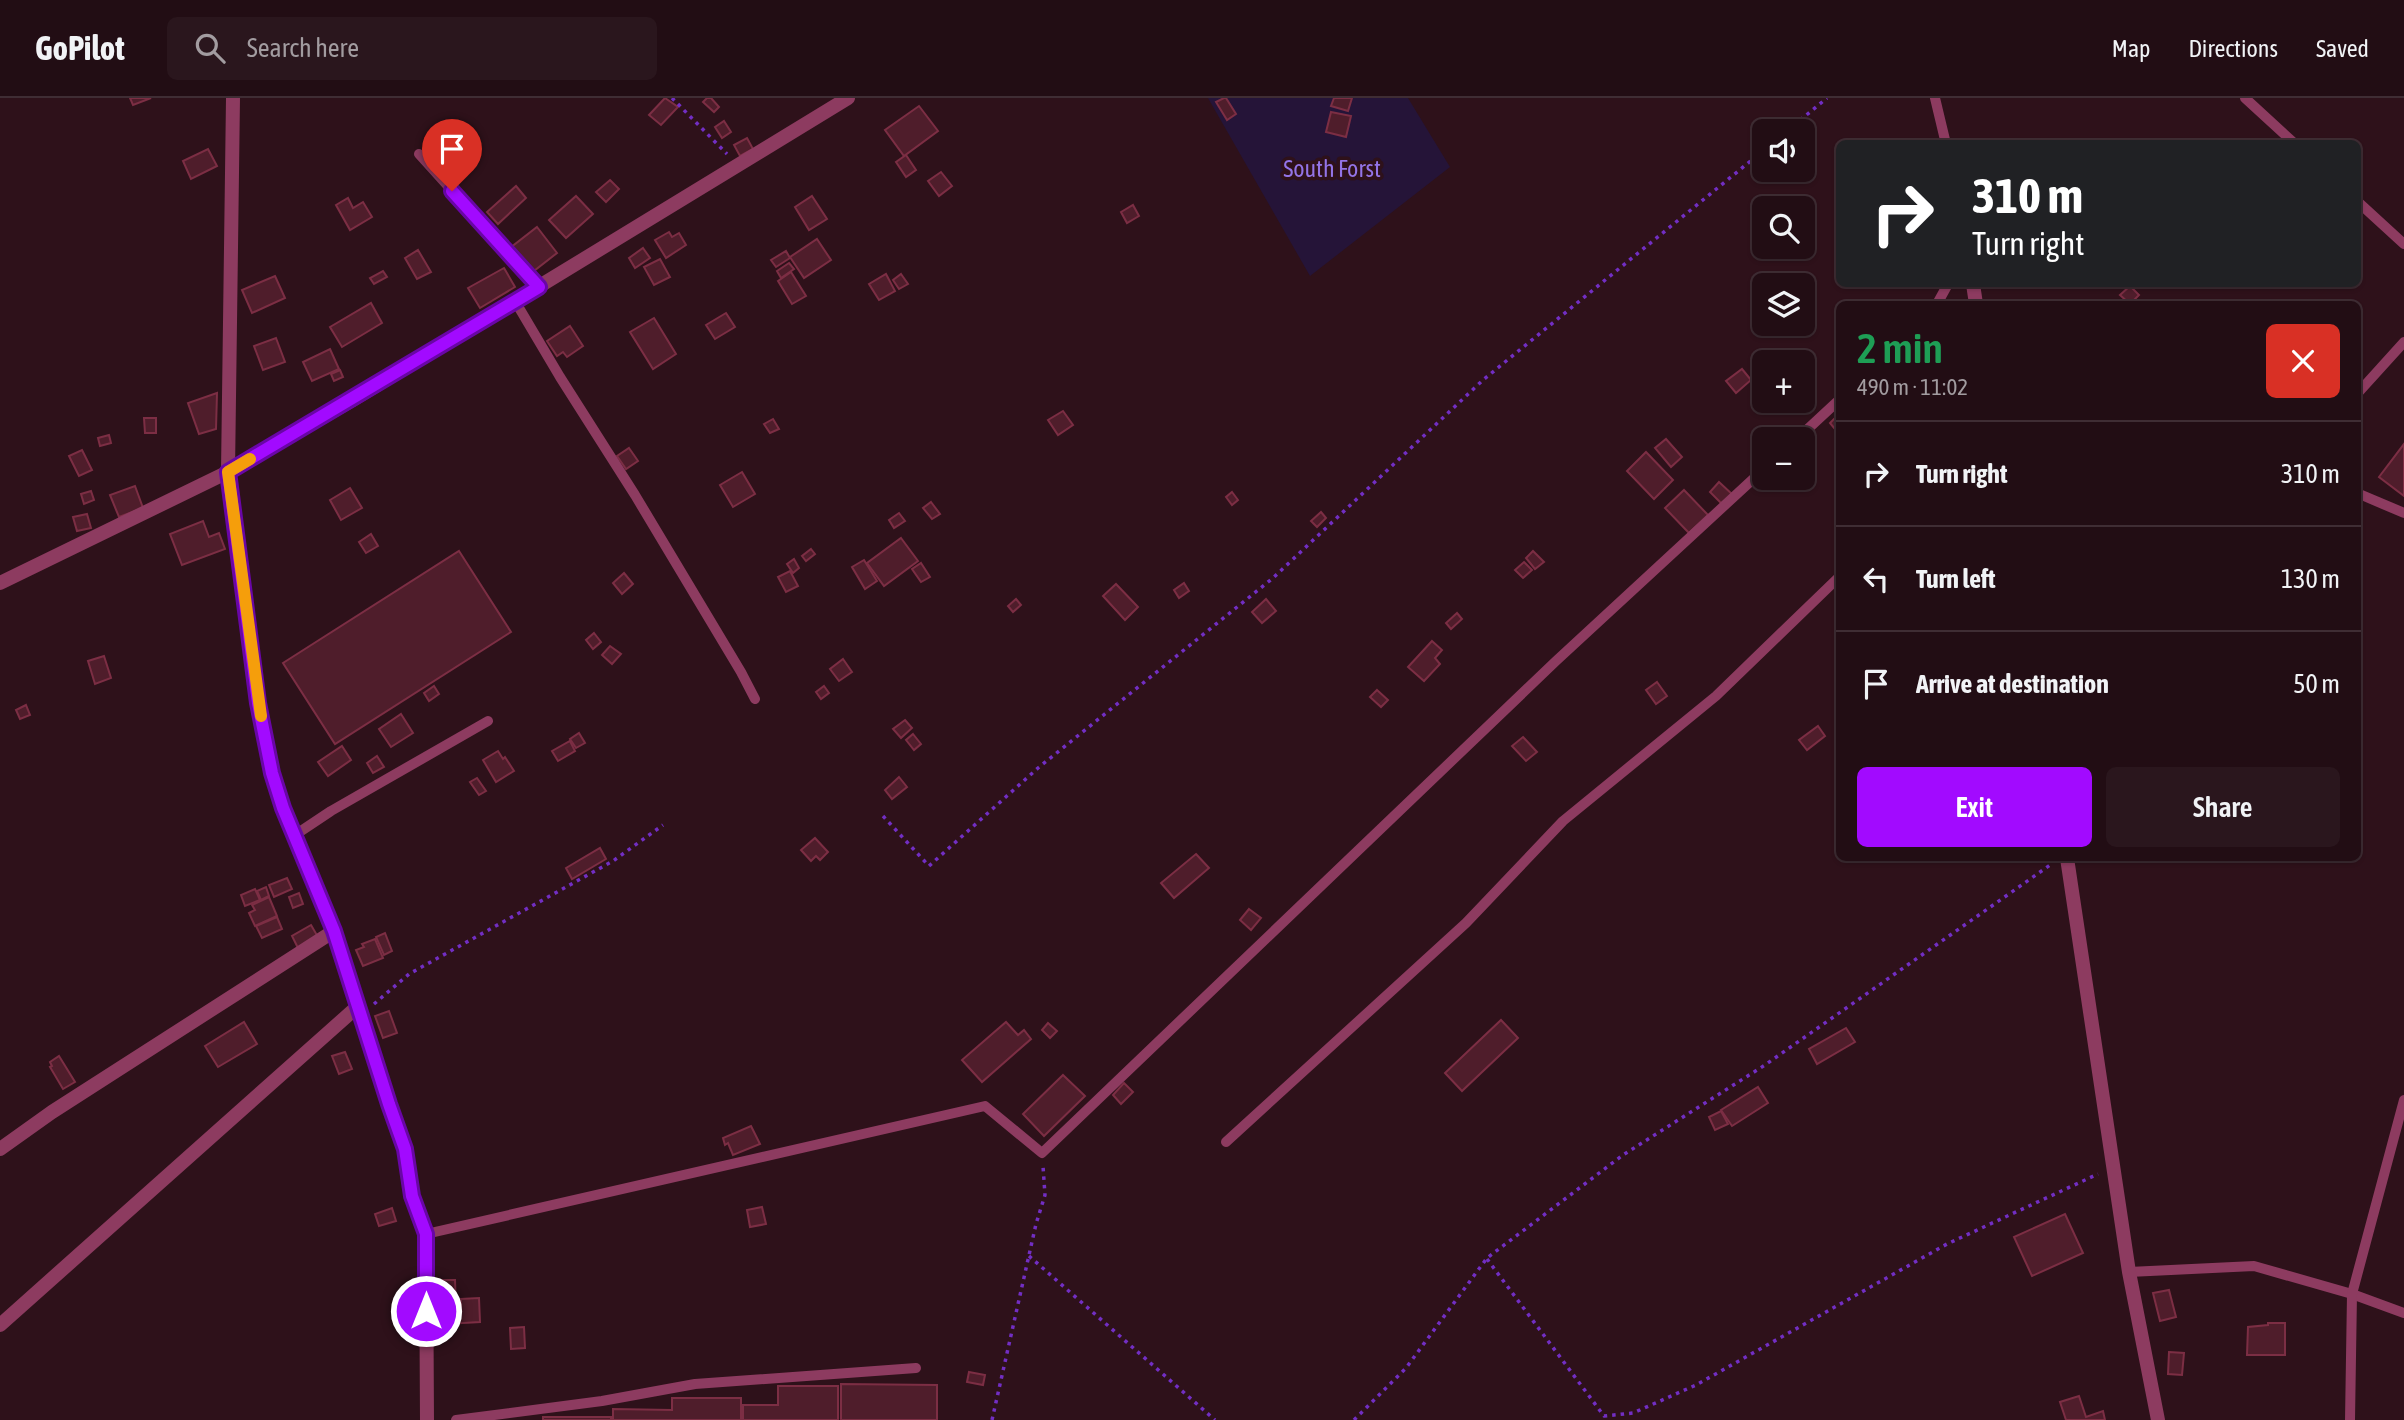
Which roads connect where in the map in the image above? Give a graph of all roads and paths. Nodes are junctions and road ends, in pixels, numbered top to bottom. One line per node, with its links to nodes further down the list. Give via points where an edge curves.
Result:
1 (233, 98): 21 (street)
2 (672, 98): 12 (path)
3 (848, 98): 12 (street)
4 (1827, 98): 7 (path)
5 (1935, 98): 8 (lane)
6 (2245, 98): 9 (lane)
7 (1802, 119)
8 (1945, 140)
9 (2291, 140)
10 (419, 154): 15 (lane)
11 (1752, 160): 29 (path, via 1483,380 1273,578 1038,768 929,866)
12 (738, 165): 15 (street)
13 (2361, 205): 14 (lane)
14 (2404, 244)
15 (539, 287): 16 (street)
16 (515, 301): 21 (street); 27 (lane)
17 (2404, 342): 18 (lane)
18 (2361, 390)
19 (1836, 403): 20 (lane)
20 (1810, 427)
21 (228, 472): 26 (street); 31 (street, via 258,703 272,773)
22 (1752, 480): 39 (lane)
23 (2361, 495): 24 (lane)
24 (2404, 513)
25 (1836, 580): 37 (lane, via 1716,696 1563,821 1466,923)
26 (0, 583)
27 (755, 699)
28 (488, 721): 31 (lane)
29 (883, 816)
30 (663, 825): 35 (path, via 613,861 409,974)
31 (295, 835): 34 (street)
32 (2057, 861): 43 (path, via 1765,1065 1623,1156)
33 (2067, 861): 40 (street)
34 (334, 931): 35 (street); 38 (street)
35 (359, 1011): 41 (street, via 405,1149 412,1196); 47 (street)
36 (2404, 1100): 45 (lane)
37 (1226, 1142)
38 (0, 1149)
39 (1042, 1153): 41 (lane, via 985,1106); 42 (path, via 1045,1195)
40 (2112, 1167): 43 (path, via 1947,1244 1696,1385 1633,1413 1604,1416); 44 (street)
41 (426, 1234): 49 (street)
42 (1029, 1256): 51 (path); 52 (path)
43 (1487, 1258): 53 (path, via 1406,1368)
44 (2129, 1272): 45 (lane, via 2254,1266); 54 (street)
45 (2352, 1294): 46 (lane); 55 (lane)
46 (2404, 1312)
47 (0, 1325)
48 (916, 1368): 50 (lane, via 695,1384)
49 (427, 1420)
50 (456, 1420)
51 (992, 1420)
52 (1215, 1420)
53 (1354, 1420)
54 (2158, 1420)
55 (2350, 1420)

